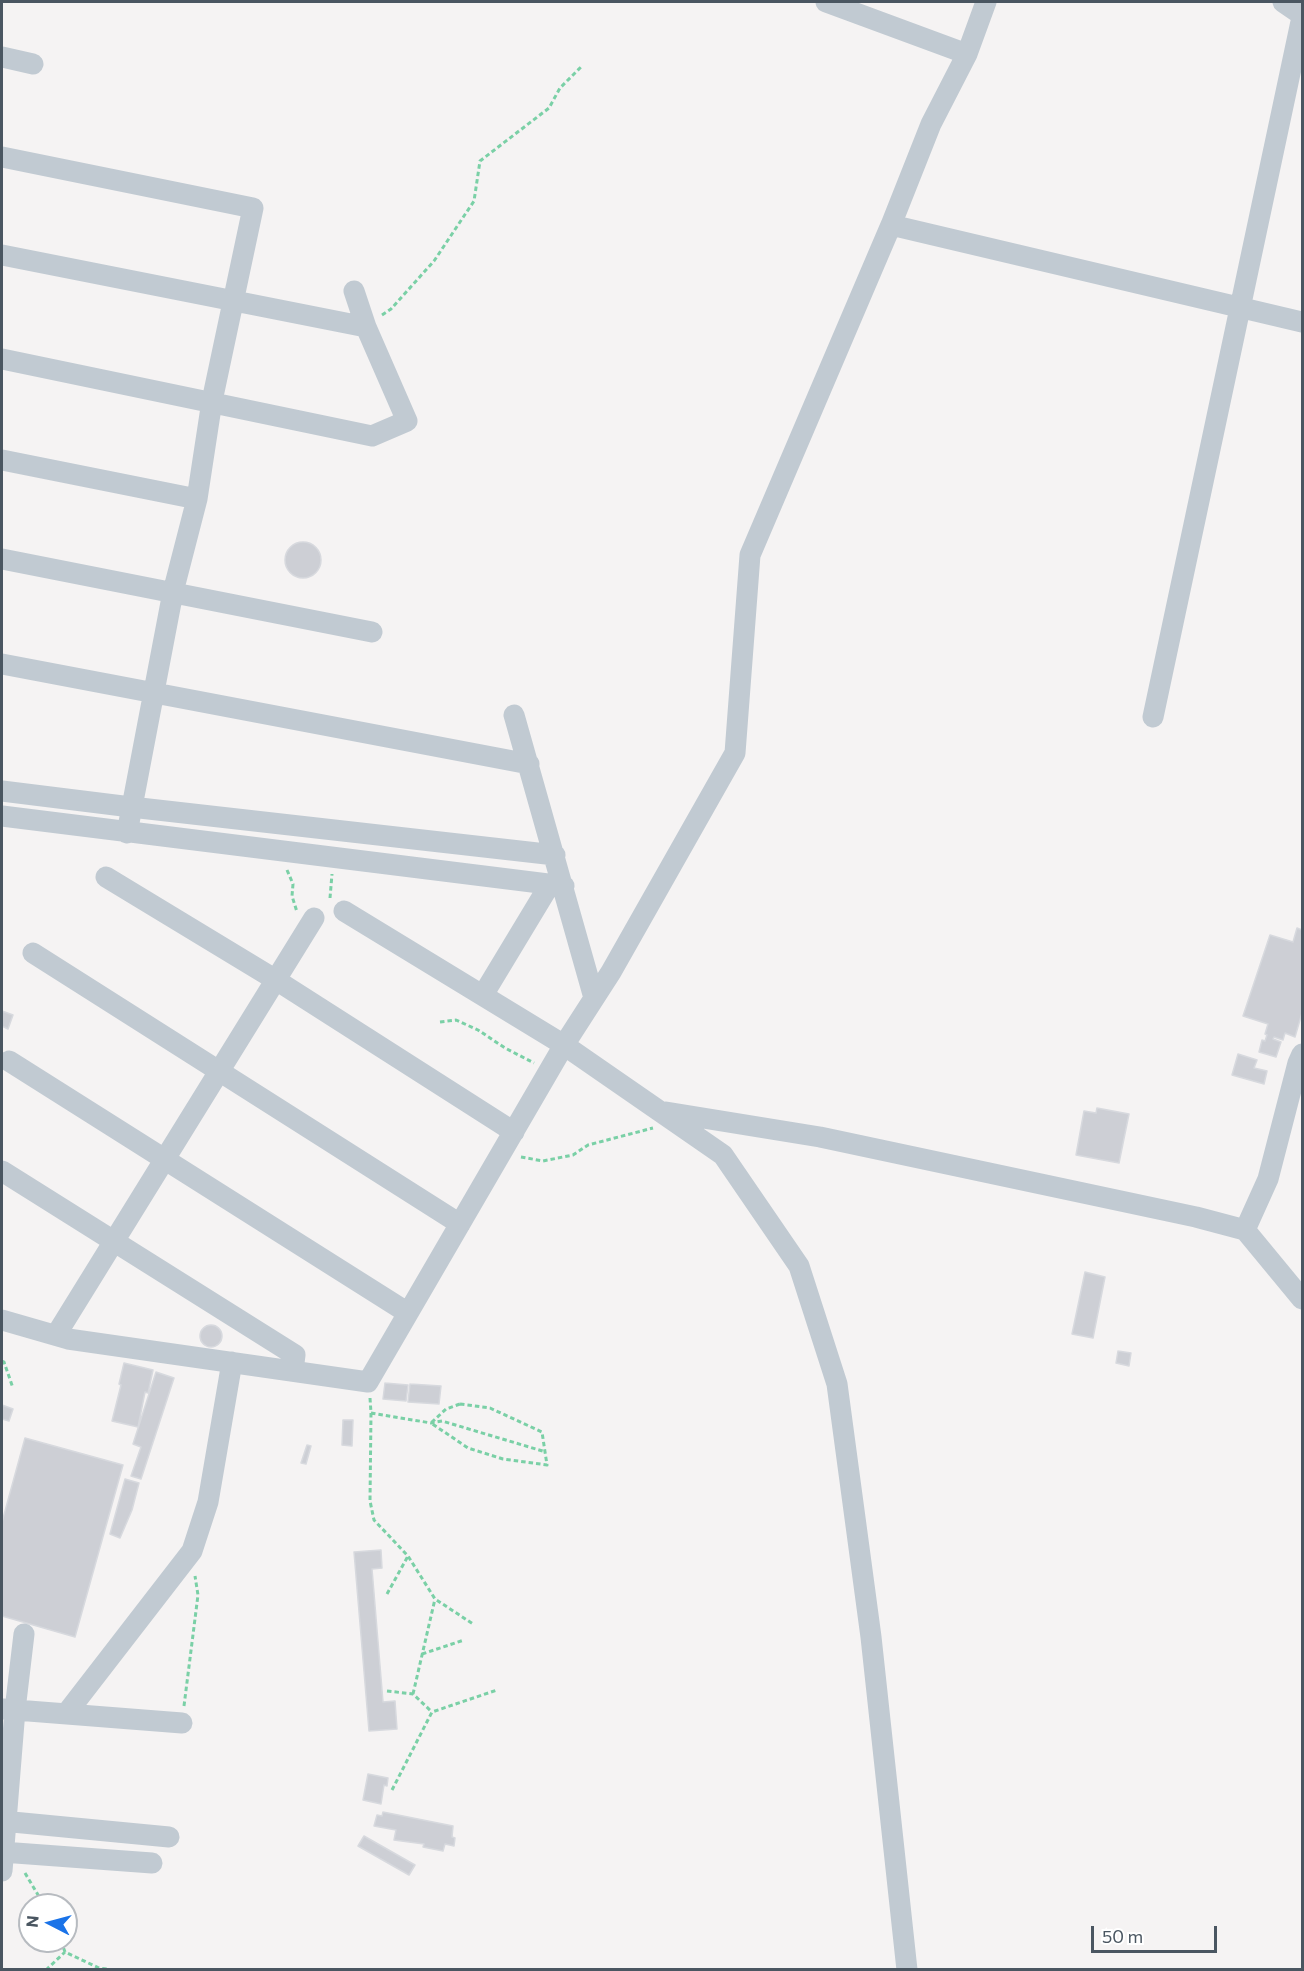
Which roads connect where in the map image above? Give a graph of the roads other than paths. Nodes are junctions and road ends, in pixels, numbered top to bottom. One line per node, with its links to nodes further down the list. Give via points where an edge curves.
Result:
1 (826, 2): 5 (street)
2 (986, 2): 5 (street)
3 (1283, 2): 4 (street)
4 (1302, 16): 13 (street)
5 (967, 54): 9 (street, via 931,124)
6 (2, 57): 7 (street)
7 (33, 64)
8 (2, 157): 12 (street, via 253,208)
9 (891, 225): 13 (street); 40 (street, via 750,555 735,753)
10 (2, 255): 12 (street)
11 (354, 291): 15 (street)
12 (234, 302): 15 (street); 17 (street)
13 (1240, 308): 14 (street); 26 (street)
14 (1302, 322)
15 (366, 327): 17 (street, via 407,421 372,436)
16 (2, 359): 17 (street)
17 (212, 401): 19 (street)
18 (2, 460): 19 (street)
19 (197, 499): 21 (street)
20 (2, 559): 21 (street)
21 (173, 592): 22 (street); 24 (street)
22 (372, 632)
23 (2, 664): 24 (street)
24 (154, 693): 27 (street); 29 (street)
25 (514, 715): 27 (street)
26 (1153, 717)
27 (529, 764): 32 (street)
28 (2, 790): 29 (street)
29 (132, 807): 31 (street); 32 (street)
30 (2, 816): 31 (street)
31 (127, 833): 34 (street)
32 (555, 855): 34 (street)
33 (106, 877): 38 (street)
34 (557, 885): 39 (street); 40 (street)
35 (345, 911): 39 (street)
36 (310, 924): 38 (street)
37 (33, 953): 44 (street)
38 (276, 980): 44 (street); 46 (street)
39 (483, 995): 41 (street)
40 (594, 998): 41 (street)
41 (564, 1045): 45 (street); 46 (street)
42 (1302, 1054): 50 (street, via 1268,1179)
43 (9, 1061): 47 (street)
44 (220, 1071): 47 (street); 49 (street)
45 (667, 1116): 50 (street, via 820,1137); 66 (street, via 723,1155 799,1266 837,1384 871,1638)
46 (510, 1138): 49 (street)
47 (164, 1160): 51 (street); 53 (street)
48 (2, 1172): 51 (street)
49 (460, 1224): 53 (street)
50 (1245, 1230): 52 (street)
51 (114, 1242): 55 (street); 57 (street, via 295,1355)
52 (1302, 1299)
53 (408, 1313): 57 (street, via 368,1382)
54 (2, 1320): 55 (street)
55 (56, 1335): 56 (street)
56 (232, 1362): 57 (street); 60 (street, via 208,1502 192,1551)
57 (293, 1371)
58 (24, 1634): 59 (street)
59 (8, 1710): 60 (street); 62 (street)
60 (66, 1714): 61 (street)
61 (182, 1723)
62 (4, 1822): 63 (street); 64 (street)
63 (169, 1837)
64 (6, 1857): 65 (street)
65 (152, 1863)
66 (907, 1970)

